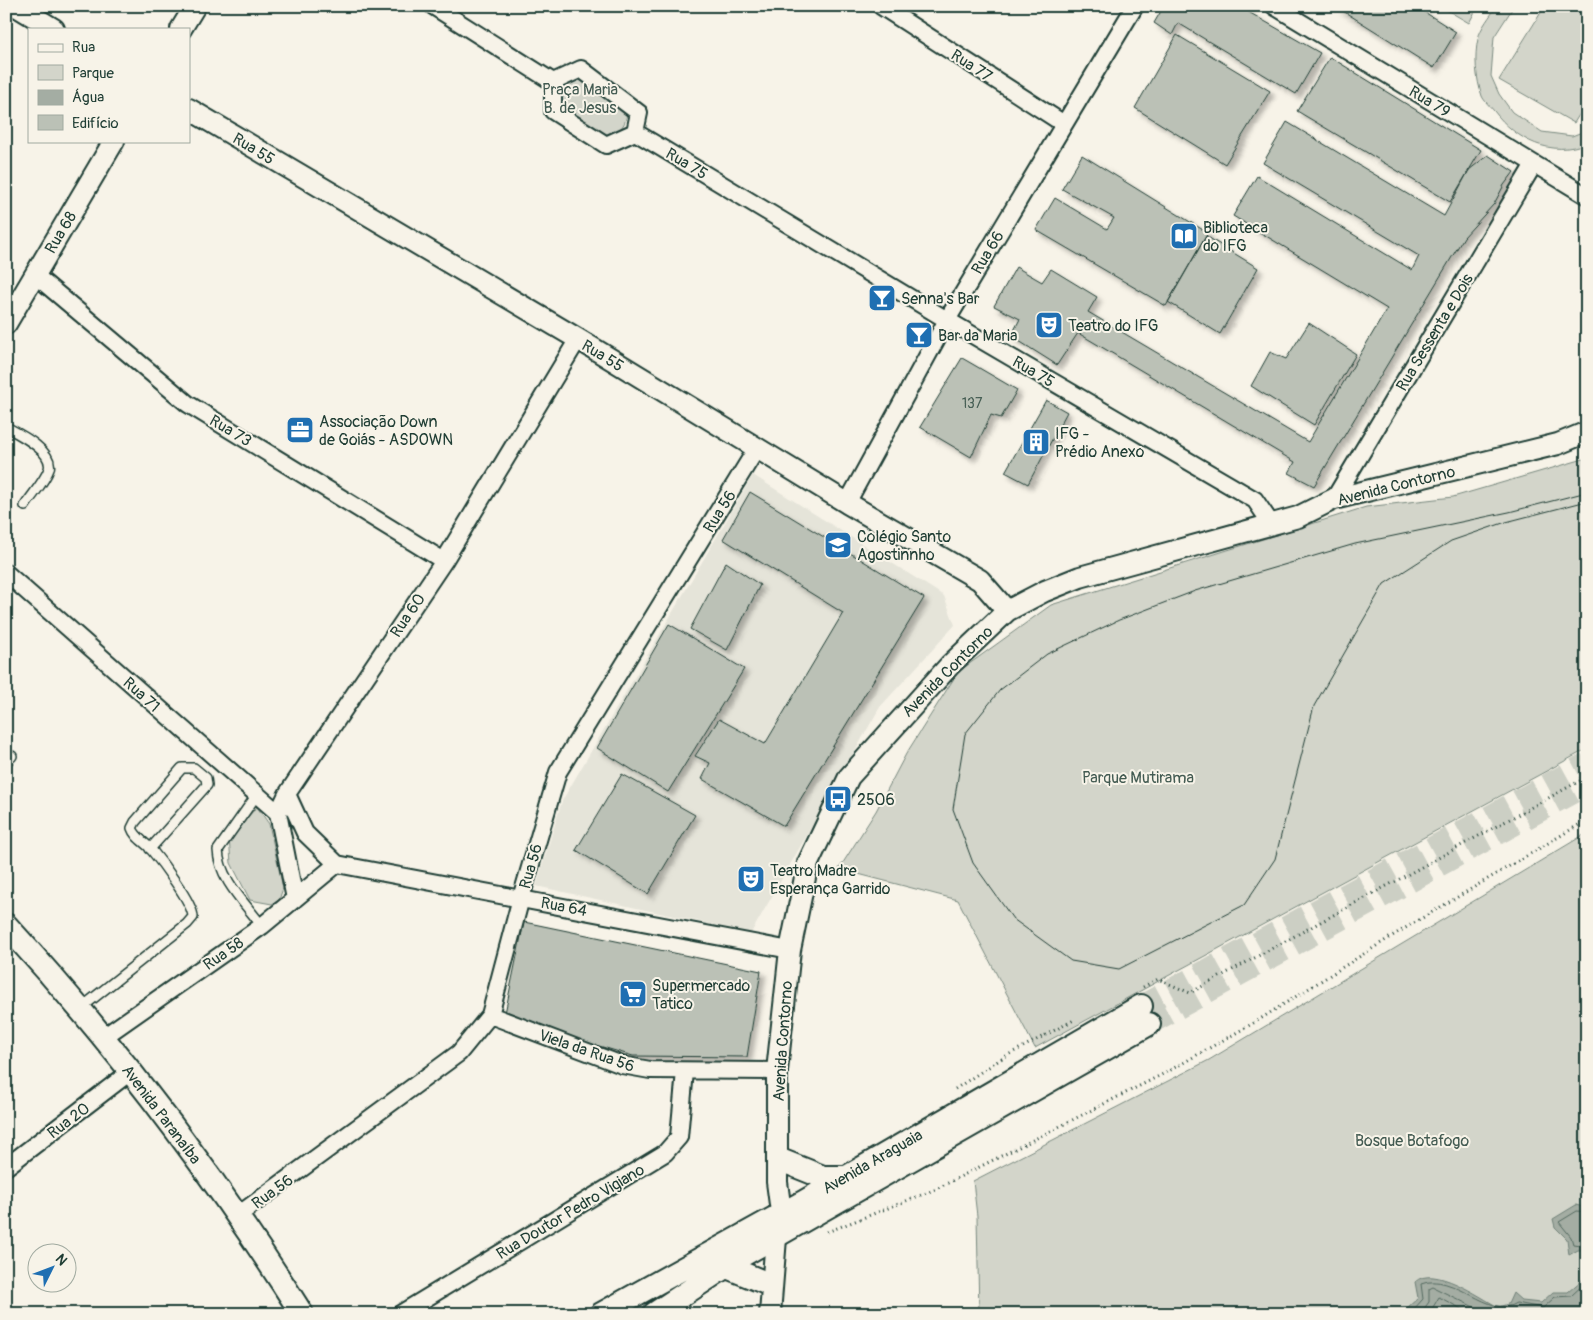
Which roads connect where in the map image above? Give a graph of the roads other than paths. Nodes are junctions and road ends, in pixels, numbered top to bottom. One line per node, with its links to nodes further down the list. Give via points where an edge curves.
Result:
1 (16, 6): 7 (street)
2 (195, 6): 8 (street)
3 (433, 6): 9 (street)
4 (881, 6): 11 (street, Rua 77)
5 (1135, 6): 11 (street, Rua 66)
6 (1274, 6): 14 (street, Rua 79)
7 (52, 28)
8 (182, 28)
9 (553, 82): 12 (street, via 581,69 639,113); 12 (street, via 553,111 606,146)
10 (190, 110): 19 (street, Rua 55)
11 (1064, 124): 17 (street, Rua 66)
12 (635, 132): 17 (street, Rua 75)
13 (113, 142): 16 (street, Rua 68)
14 (1534, 164): 15 (street, Rua 79); 23 (street, Rua Sessenta e Dois)
15 (1587, 196)
16 (35, 275): 18 (street, Rua 68); 27 (street, Rua 73, via 188,404)
17 (947, 320): 24 (street, Rua 66); 26 (street, Rua 75, via 1255,500)
18 (6, 324)
19 (578, 339): 22 (street, Rua 55); 27 (street, Rua 60)
20 (6, 426): 25 (lane, via 42,449 49,460 49,468)
21 (1587, 432): 23 (street, Avenida Contorno, via 1558,444)
22 (757, 448): 24 (street, Rua 55); 35 (street, Rua 56, via 558,772)
23 (1334, 500): 26 (street, Avenida Contorno, via 1298,517)
24 (847, 503): 29 (street, Rua 55, via 980,580)
25 (25, 506)
26 (1272, 524): 29 (street, Avenida Contorno, via 1080,576)
27 (444, 560): 30 (street, Rua 60)
28 (6, 573): 31 (street, Rua 71)
29 (1007, 612): 39 (street, Avenida Contorno, via 950,665 849,777 808,863)
30 (287, 794): 32 (street, Rua 60); 34 (street, via 305,833)
31 (256, 796): 32 (street, Rua 71); 38 (lane, via 218,850 218,856 222,873)
32 (278, 813): 36 (street)
33 (150, 849): 33 (lane, via 134,834 135,822 182,768 194,768 206,778 208,785); 40 (lane, via 190,905 192,917)
34 (337, 864): 35 (street, Rua 64); 36 (street, Rua 58)
35 (521, 898): 39 (street, Rua 64); 41 (street, Rua 56)
36 (295, 899): 38 (street, Rua 58)
37 (6, 925): 40 (main road, Avenida Paranaíba)
38 (262, 926): 42 (street, Rua 58)
39 (790, 950): 45 (street, Avenida Contorno)
40 (81, 1008): 42 (main road, Avenida Paranaíba)
41 (490, 1015): 43 (street, Viela da Rua 56, via 622,1065); 50 (street, Rua 56, via 458,1053)
42 (104, 1036): 44 (main road, Avenida Paranaíba)
43 (685, 1071): 45 (street, Viela da Rua 56); 55 (street, Rua Doutor Pedro Vigiano, via 678,1137 666,1153)
44 (130, 1072): 47 (street, Rua 20); 50 (main road, Avenida Paranaíba)
45 (777, 1072): 46 (street, Avenida Contorno)
46 (778, 1159): 48 (main road, via 823,1177); 49 (street, Avenida Contorno)
47 (6, 1167)
48 (844, 1177): 49 (main road, Avenida Araguaia); 51 (main road, Avenida Araguaia, via 1142,1007)
49 (781, 1212): 51 (street, Avenida Contorno); 56 (main road, Avenida Araguaia)
50 (237, 1216): 54 (main road, Avenida Paranaíba)
51 (776, 1238): 52 (main road, Avenida Araguaia, via 742,1255); 53 (street, Avenida Contorno)
52 (727, 1267): 53 (main road); 57 (main road, Avenida Araguaia)
53 (771, 1285): 58 (street, Avenida Contorno)
54 (302, 1314)
55 (400, 1314)
56 (601, 1314)
57 (654, 1314)
58 (770, 1314)

